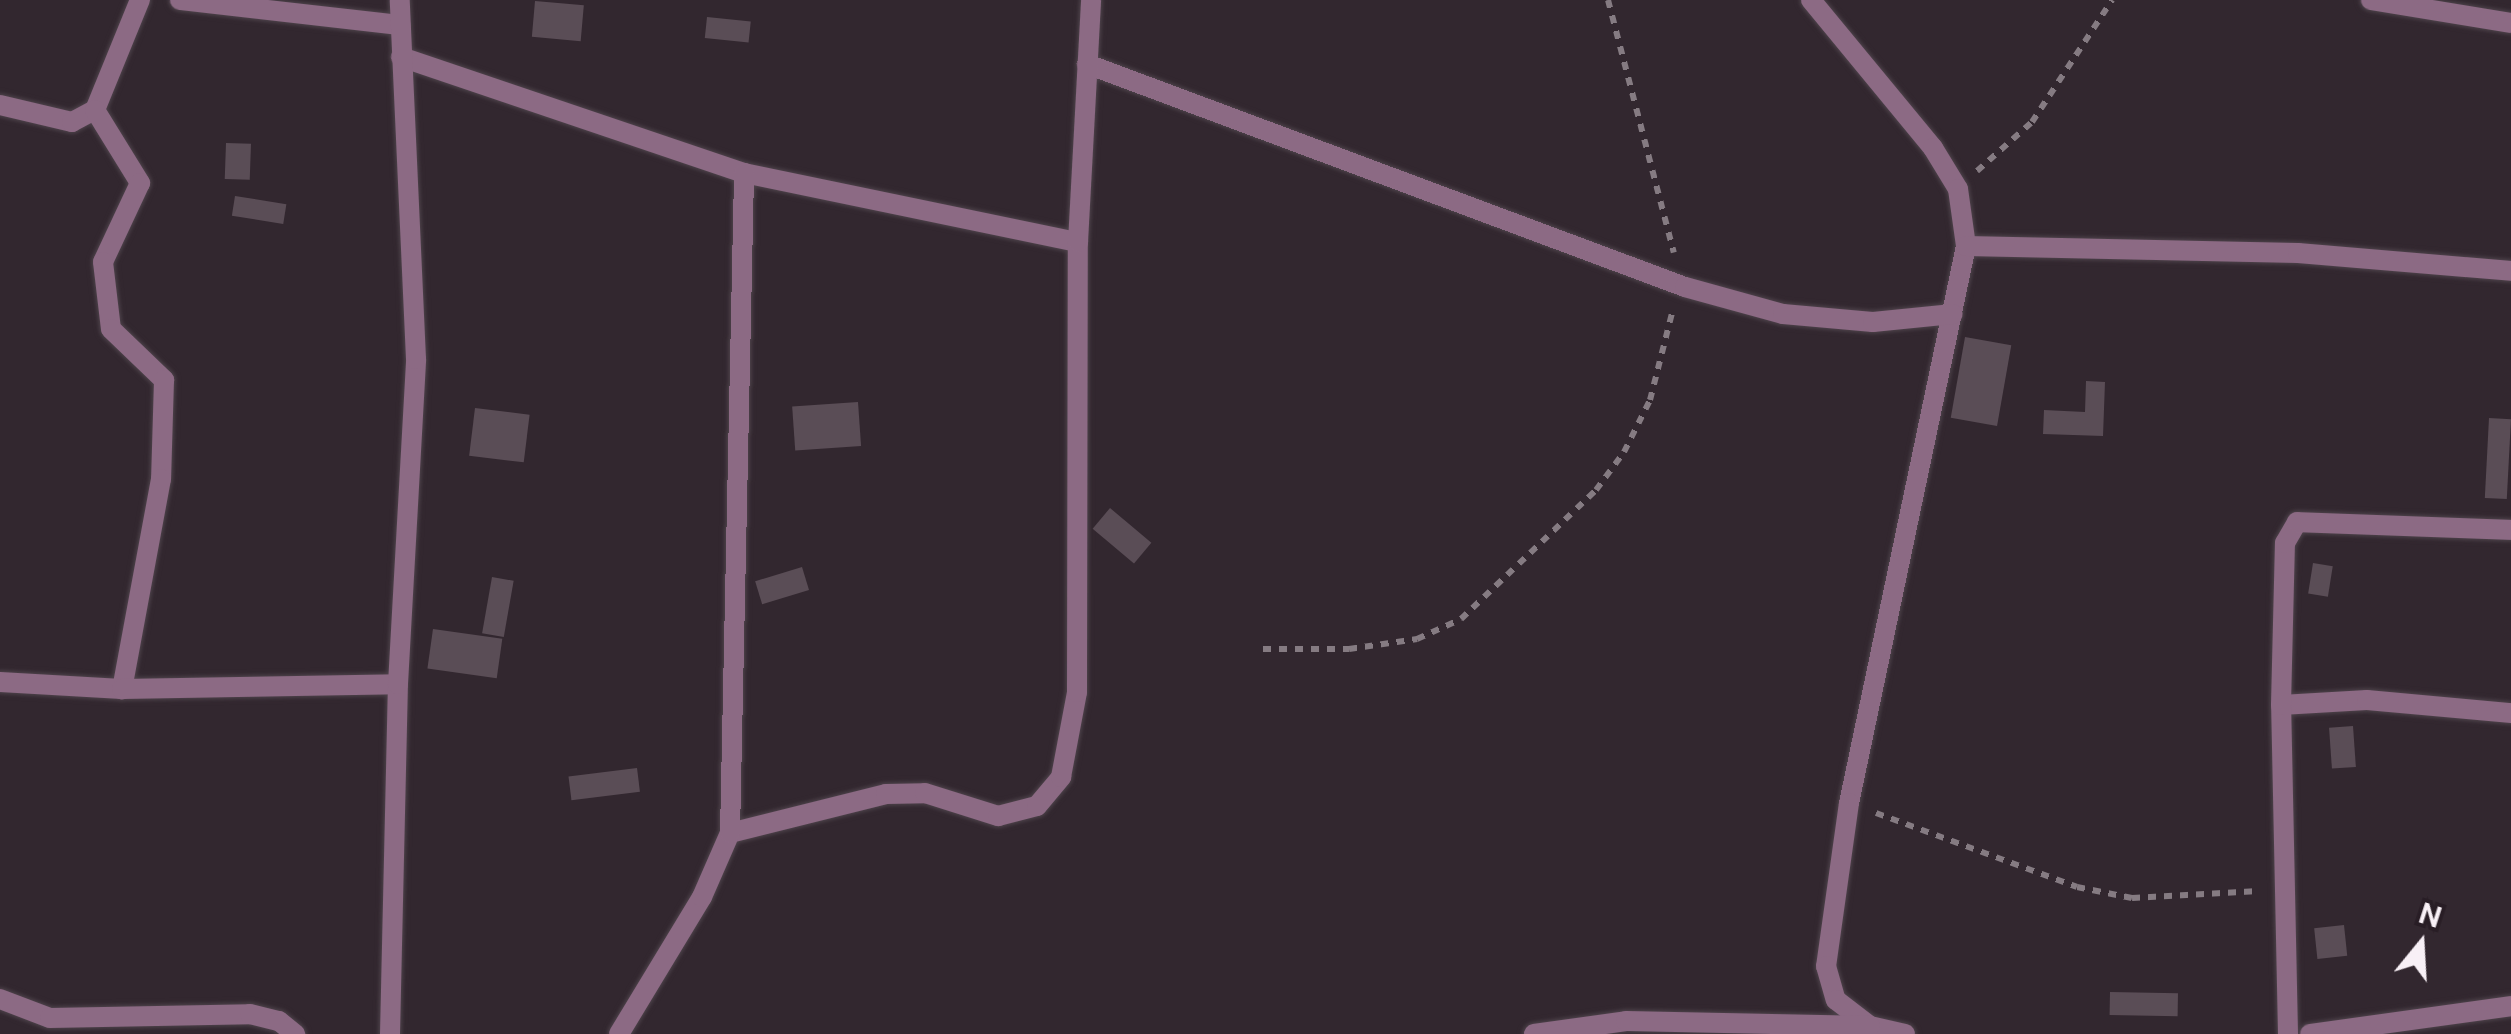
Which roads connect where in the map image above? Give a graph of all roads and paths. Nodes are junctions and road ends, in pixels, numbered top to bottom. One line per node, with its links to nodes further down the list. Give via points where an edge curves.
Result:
1 (140, 0): 14 (street)
2 (180, 0): 10 (street)
3 (400, 0): 10 (street)
4 (1091, 0): 12 (street)
5 (1608, 0): 20 (path)
6 (1811, 0): 16 (street, via 1933,148)
7 (2112, 0): 16 (path, via 2032,122)
8 (2371, 0): 9 (street)
9 (2511, 22)
10 (401, 26): 11 (street)
11 (400, 57): 15 (street); 25 (street, via 416,359)
12 (1087, 64): 17 (street); 20 (street)
13 (0, 105): 14 (street, via 72,122)
14 (95, 110): 26 (street, via 140,182 102,262 110,330 164,380 161,480)
15 (744, 172): 17 (street); 30 (street)
16 (1958, 189): 18 (street)
17 (1078, 242): 30 (street, via 1077,692 1061,777 1037,806 998,816 924,793 886,794)
18 (1966, 246): 19 (street, via 2298,253); 21 (street)
19 (2511, 271)
20 (1682, 286): 21 (street, via 1784,314 1873,322); 23 (path, via 1650,400 1624,452 1596,490 1461,620 1417,639 1366,647)
21 (1953, 314): 29 (street)
22 (2511, 530): 27 (street, via 2297,522 2285,543)
23 (1263, 649)
24 (0, 682): 26 (street)
25 (398, 684): 26 (street); 36 (street)
26 (122, 689)
27 (2281, 704): 28 (street, via 2367,700); 31 (street)
28 (2511, 713)
29 (1849, 804): 31 (path, via 2077,886 2132,898); 34 (street, via 1826,966 1836,1000)
30 (730, 833): 37 (street, via 702,897)
31 (2285, 888): 40 (street)
32 (0, 999): 35 (street, via 50,1018 250,1014 280,1020)
33 (2511, 1006): 41 (street)
34 (1870, 1026): 38 (street, via 1626,1021); 39 (street)
35 (296, 1034)
36 (390, 1034)
37 (619, 1034)
38 (1534, 1034)
39 (1905, 1034)
40 (2288, 1034)
41 (2310, 1034)

